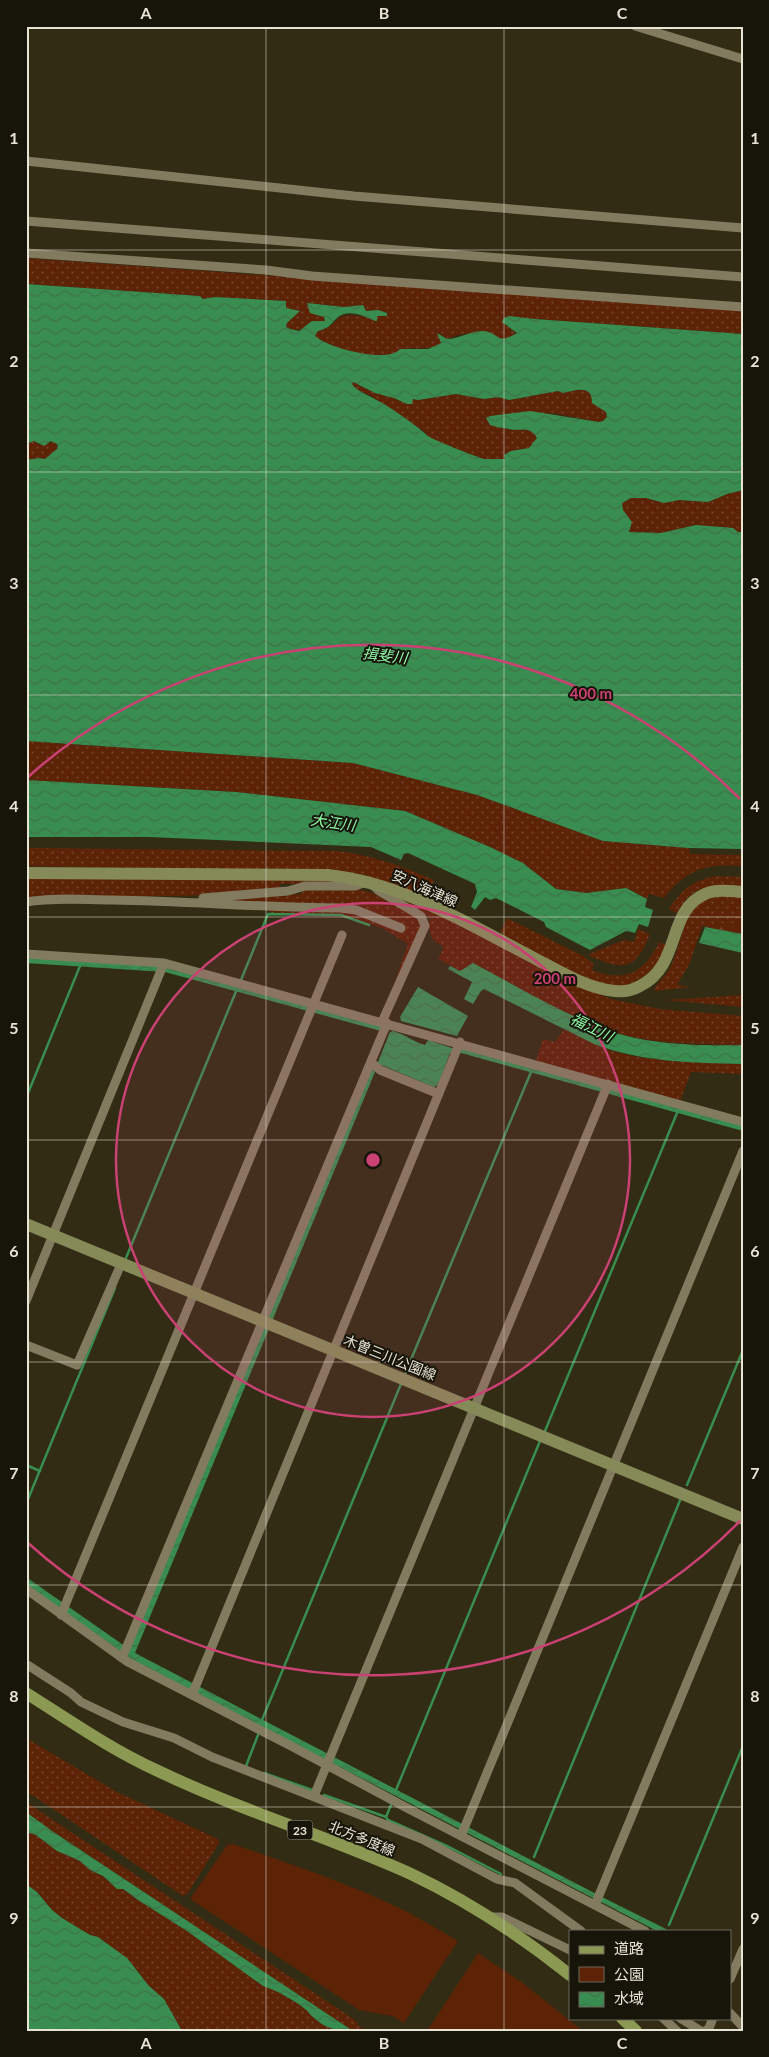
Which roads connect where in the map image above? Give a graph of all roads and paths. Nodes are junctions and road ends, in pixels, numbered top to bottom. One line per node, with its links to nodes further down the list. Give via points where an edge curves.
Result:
1 (635, 26): 2 (street)
2 (743, 59)
3 (26, 161): 5 (street, via 354,196)
4 (26, 221): 7 (street)
5 (743, 228)
6 (26, 253): 8 (street)
7 (743, 277)
8 (743, 307)
9 (26, 873): 10 (main road, 安八海津線, via 328,875)
10 (369, 881): 11 (main road, 安八海津線, via 427,904 573,978 616,991 634,990 650,981 659,971 666,961 683,913 693,902 707,893 723,890); 12 (street, via 356,886 305,886 288,891); 19 (street, via 378,891 422,916 425,926)
11 (743, 892)
12 (179, 900): 13 (street, via 64,899); 14 (street, via 227,905 341,908 356,910)
13 (26, 902)
14 (401, 928)
15 (342, 935): 18 (street)
16 (26, 954): 17 (street)
17 (163, 967): 18 (street); 27 (street)
18 (312, 1007): 19 (street); 29 (street)
19 (385, 1023): 20 (street); 21 (street)
20 (458, 1048): 22 (street); 23 (street)
21 (375, 1065): 23 (street); 31 (street)
22 (606, 1088): 24 (street); 34 (street)
23 (439, 1094): 33 (street)
24 (743, 1122)
25 (743, 1151): 35 (street)
26 (26, 1224): 27 (main road, 木曽三川公園線)
27 (53, 1235): 28 (main road, 木曽三川公園線); 30 (street)
28 (122, 1262): 29 (main road, 木曽三川公園線); 32 (street, via 77,1366)
29 (194, 1292): 31 (main road, 木曽三川公園線); 39 (street)
30 (26, 1301)
31 (268, 1322): 33 (main road, 木曽三川公園線); 40 (street)
32 (26, 1345)
33 (334, 1350): 34 (main road, 木曽三川公園線); 42 (street)
34 (474, 1407): 35 (main road, 木曽三川公園線); 44 (street)
35 (614, 1466): 36 (main road, 木曽三川公園線); 46 (street)
36 (743, 1518)
37 (743, 1547): 47 (street)
38 (26, 1589): 39 (street)
39 (63, 1610): 40 (street)
40 (125, 1653): 42 (street)
41 (26, 1664): 45 (street, via 88,1706)
42 (194, 1690): 44 (street)
43 (26, 1693): 48 (main road, 北方多度線 / 23, via 114,1749 156,1770 257,1814 370,1856 444,1891)
44 (328, 1761): 45 (street); 46 (street)
45 (314, 1796): 49 (street, via 422,1838 497,1879 515,1883)
46 (463, 1831): 47 (street)
47 (597, 1900): 50 (street)
48 (488, 1917): 52 (street, via 502,1917); 53 (main road, 北方多度線 / 23)
49 (580, 1930)
50 (643, 1930)
51 (743, 1948): 54 (street)
52 (569, 1950)
53 (569, 1974)
54 (732, 1974)
55 (732, 2016): 61 (street)
56 (624, 2020): 62 (main road)
57 (665, 2020): 63 (street)
58 (683, 2020): 64 (street)
59 (689, 2020): 64 (street)
60 (712, 2020): 64 (street, via 709,2028)
61 (743, 2027)
62 (636, 2031)
63 (677, 2031)
64 (702, 2031)

